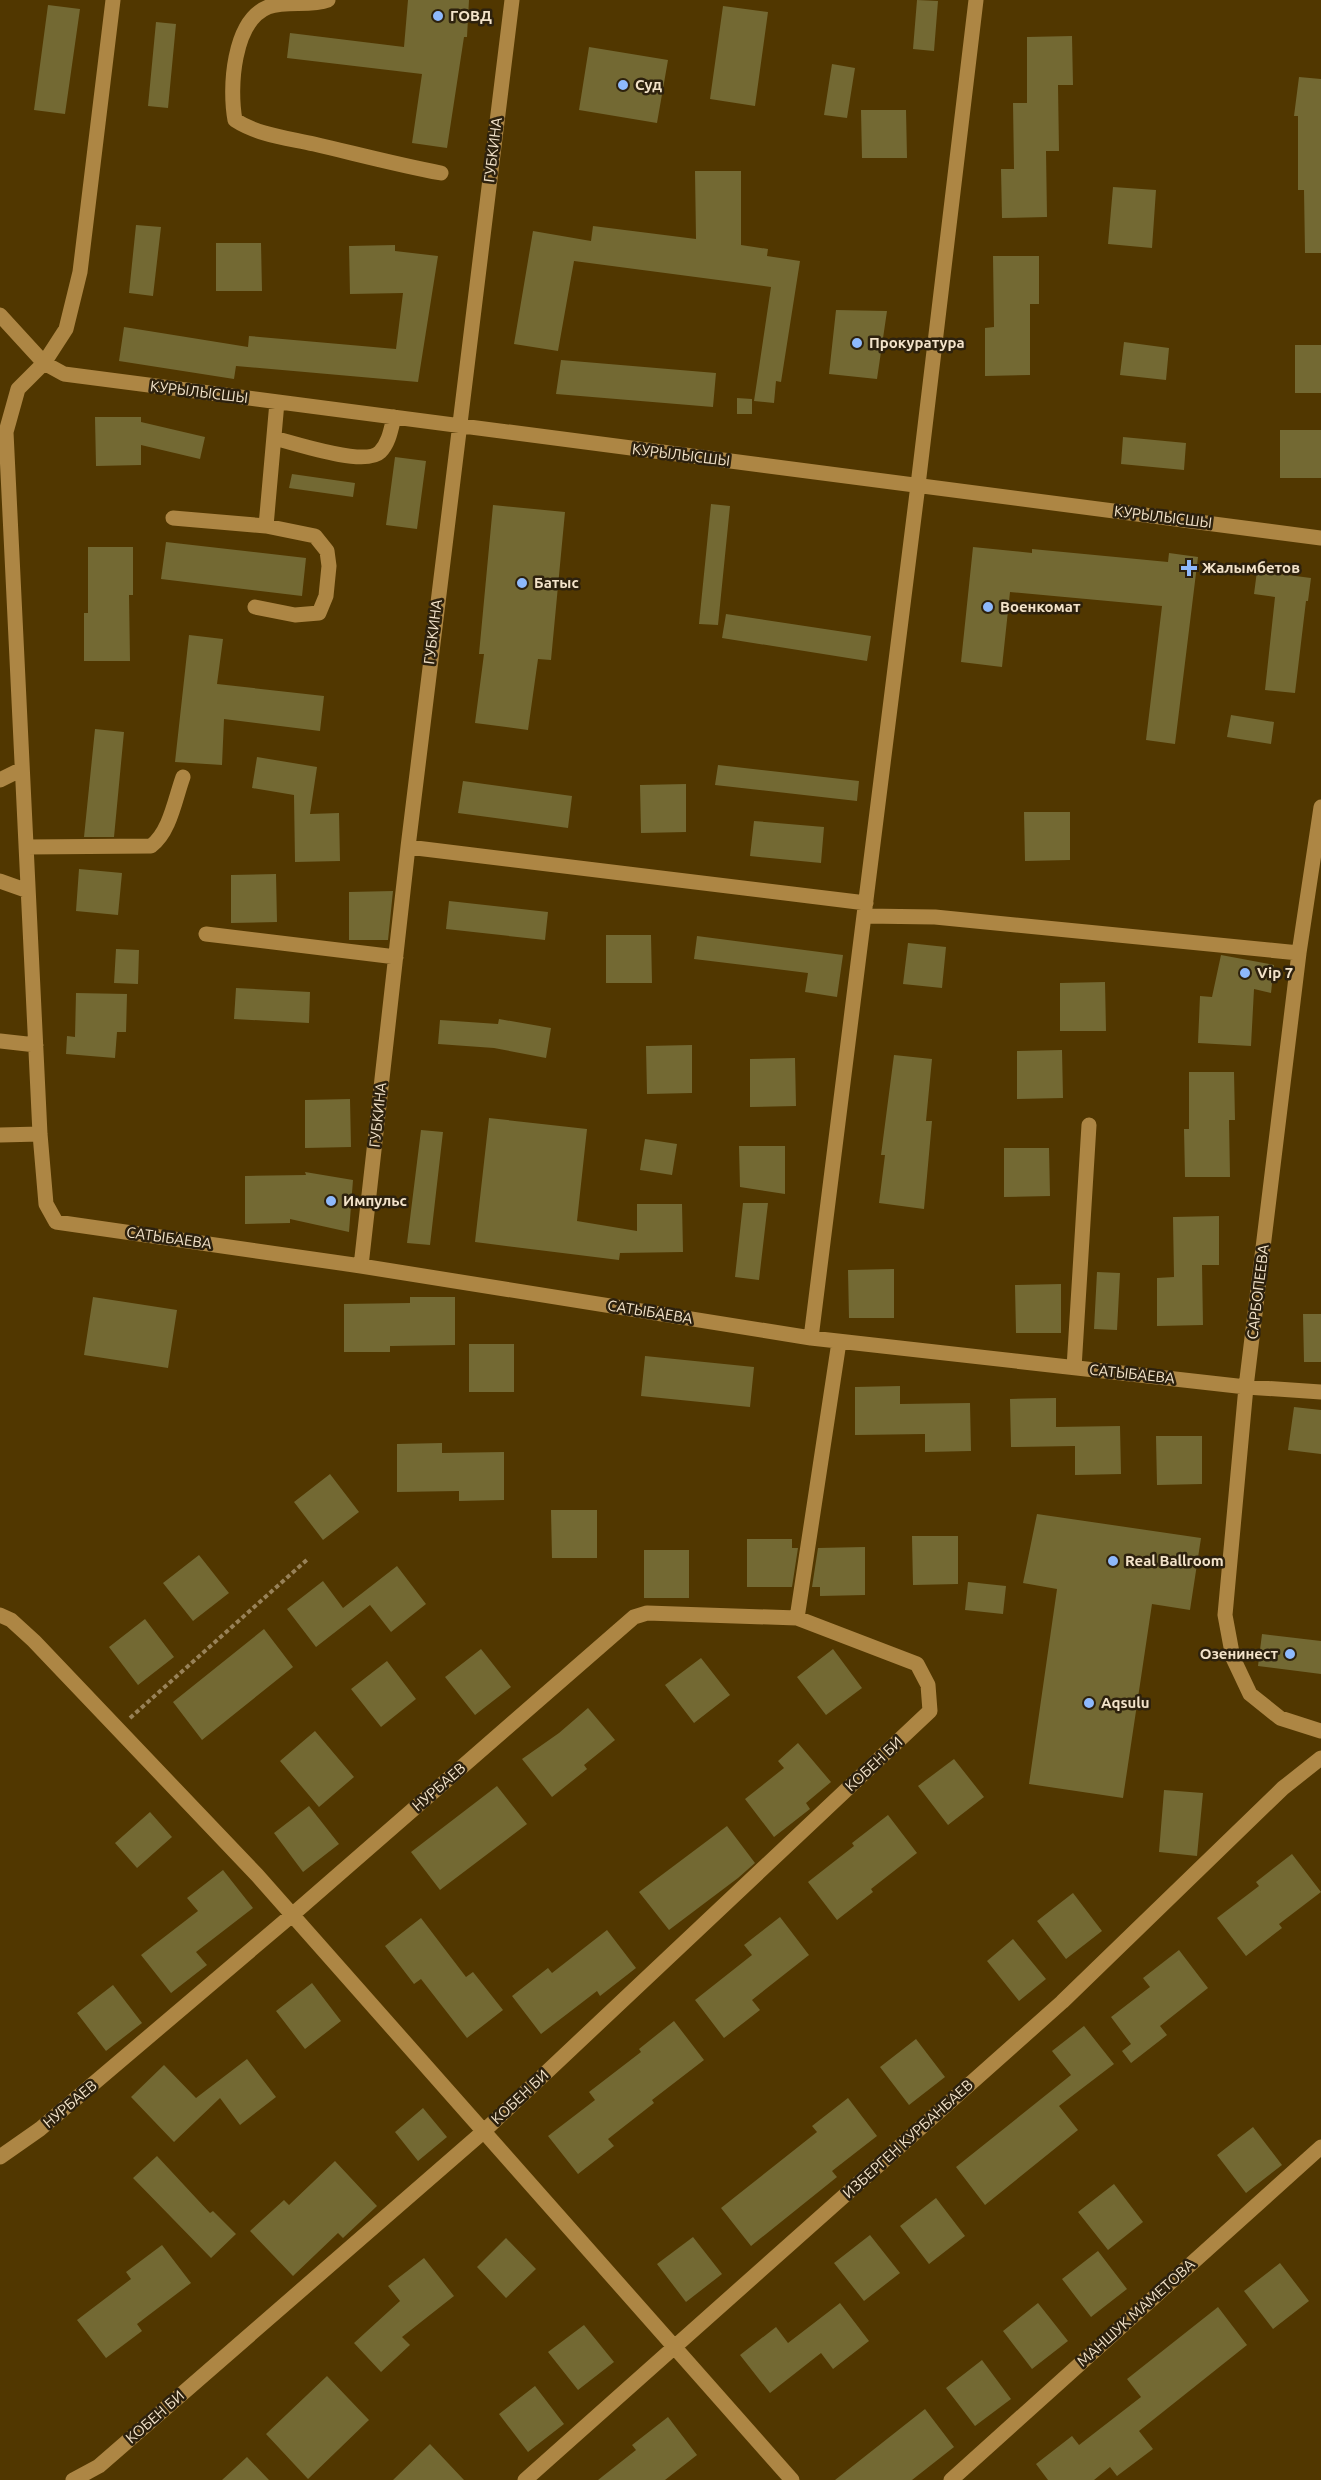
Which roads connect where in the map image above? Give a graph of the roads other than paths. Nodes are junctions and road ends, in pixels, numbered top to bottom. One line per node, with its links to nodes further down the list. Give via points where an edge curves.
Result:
1 (113, 0): 7 (street, via 80,272 66,328)
2 (328, 0): 5 (street, via 268,7 248,24 238,47 232,107 235,120 270,134)
3 (512, 0): 10 (street, ГУБКИНА)
4 (976, 0): 12 (street)
5 (441, 173)
6 (0, 315): 7 (street)
7 (44, 363): 8 (street, КУРЫЛЫСШЫ, via 64,374); 17 (street, via 18,389 6,432)
8 (277, 402): 9 (street, КУРЫЛЫСШЫ); 11 (street)
9 (394, 417): 10 (street, КУРЫЛЫСШЫ); 11 (street, via 387,443 370,458)
10 (458, 426): 12 (street, КУРЫЛЫСШЫ); 22 (street, ГУБКИНА)
11 (274, 438): 14 (street)
12 (918, 485): 15 (street, КУРЫЛЫСШЫ); 25 (street)
13 (172, 518): 14 (street)
14 (266, 526): 16 (street, via 315,536 327,551 326,596 319,613 295,615)
15 (1321, 538)
16 (255, 607)
17 (22, 769): 19 (street); 21 (street)
18 (183, 777): 21 (street, via 160,840 151,846)
19 (0, 780)
20 (1321, 807): 27 (street, САРБОПЕЕВА)
21 (26, 846): 24 (street)
22 (408, 847): 25 (street); 28 (street, ГУБКИНА)
23 (0, 881): 24 (street)
24 (28, 891): 30 (street)
25 (865, 909): 27 (street); 35 (street)
26 (206, 934): 28 (street)
27 (1299, 953): 38 (street, САРБОПЕЕВА)
28 (396, 957): 34 (street, ГУБКИНА)
29 (0, 1041): 30 (street)
30 (36, 1045): 32 (street)
31 (1089, 1125): 37 (street)
32 (40, 1134): 33 (street); 34 (street, САТЫБАЕВА, via 46,1204 56,1222)
33 (0, 1135)
34 (361, 1266): 35 (street, САТЫБАЕВА)
35 (811, 1338): 36 (street, САТЫБАЕВА)
36 (839, 1342): 37 (street, САТЫБАЕВА); 41 (street)
37 (1074, 1368): 38 (street, САТЫБАЕВА)
38 (1246, 1387): 39 (street, САТЫБАЕВА); 43 (street, САРБОПЕЕВА, via 1225,1615 1233,1658 1250,1694 1280,1718)
39 (1321, 1392)
40 (0, 1615): 45 (street, via 34,1641)
41 (797, 1618): 42 (street, НУРБАЕВ, via 916,1665); 45 (street, НУРБАЕВ, via 647,1613 634,1617)
42 (928, 1685): 46 (street, КОБЕН БИ, via 930,1711)
43 (1321, 1731)
44 (1321, 1758): 49 (street, ИЗБЕРГЕН КУРБАНБАЕВ, via 1283,1788 1062,2002)
45 (292, 1915): 46 (street); 48 (street, НУРБАЕВ, via 40,2129)
46 (483, 2132): 49 (street); 50 (street, КОБЕН БИ, via 99,2466)
47 (1321, 2147): 53 (street, МАНШУК МАМЕТОВА)
48 (0, 2157)
49 (674, 2348): 51 (street, ИЗБЕРГЕН КУРБАНБАЕВ); 52 (street)
50 (73, 2480)
51 (525, 2480)
52 (792, 2480)
53 (951, 2480)

